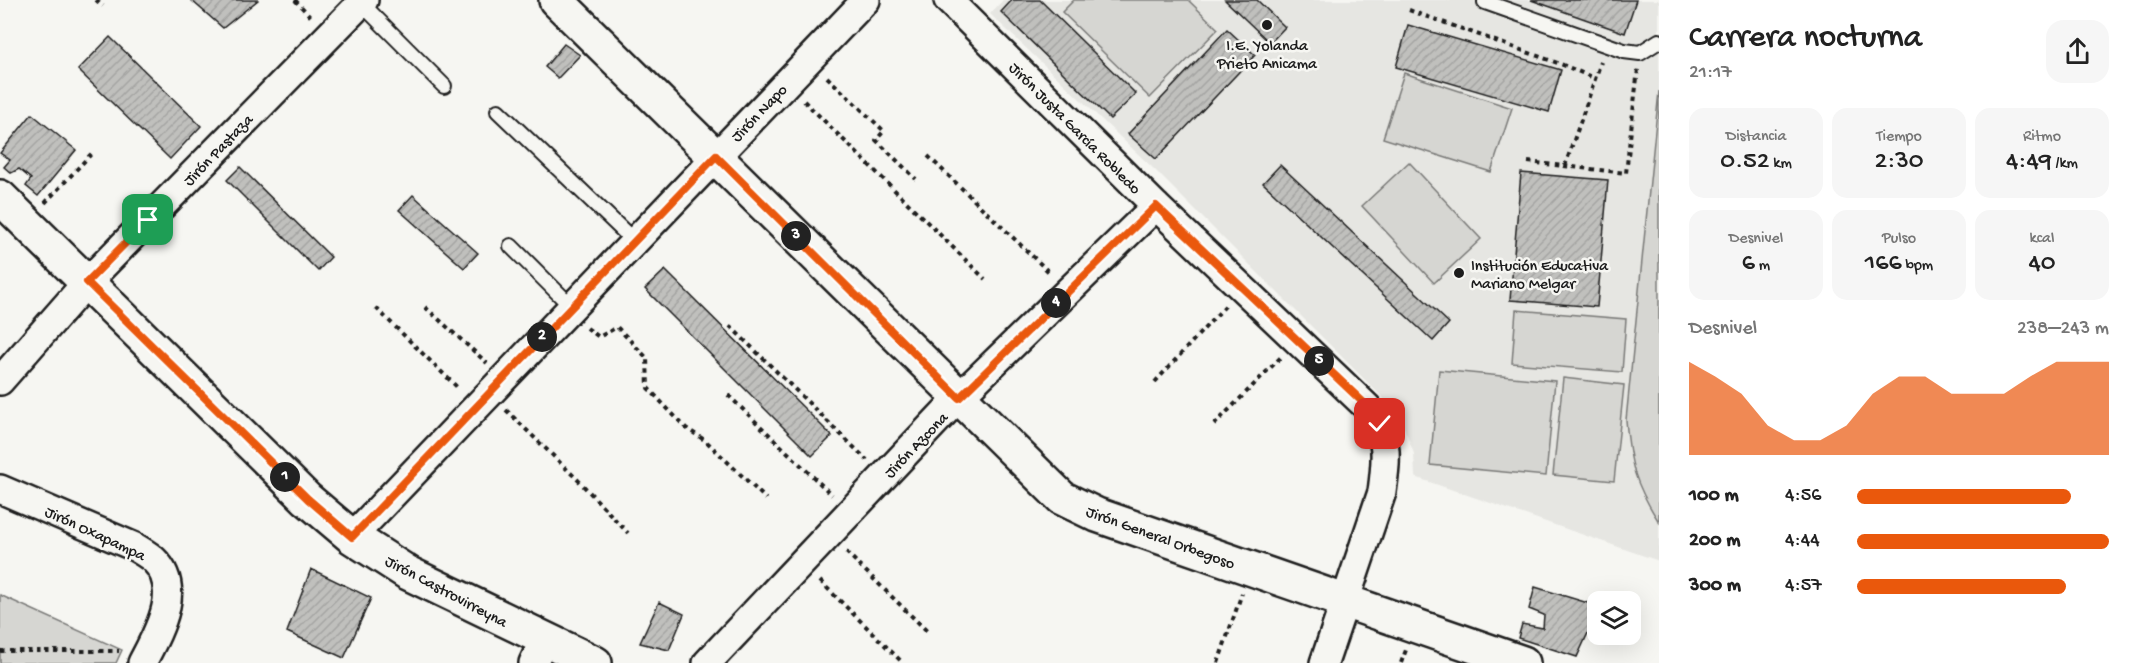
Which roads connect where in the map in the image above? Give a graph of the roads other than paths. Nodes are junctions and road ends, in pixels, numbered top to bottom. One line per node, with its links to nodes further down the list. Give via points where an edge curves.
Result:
1 (556, 0): 9 (street, Jirón General Orbegoso)
2 (866, 0): 9 (street, Jirón Napo)
3 (948, 0): 11 (street, Jirón Justa García Robledo)
4 (362, 2): 7 (lane); 14 (street, Jirón Pastaza)
5 (1485, 2): 6 (lane, via 1640,53)
6 (1659, 41)
7 (444, 86)
8 (498, 111): 12 (lane)
9 (716, 156): 12 (street, Jirón Napo); 17 (street, Jirón General Orbegoso)
10 (0, 197): 14 (street, Jirón Castrovirreyna)
11 (1156, 206): 17 (street, Jirón Azcona); 20 (street, Jirón Justa García Robledo, via 1367,406 1380,424 1386,445 1382,492)
12 (634, 241): 15 (street, Jirón Napo)
13 (511, 246): 15 (lane)
14 (87, 282): 16 (street, Jirón Pastaza); 19 (street, Jirón Castrovirreyna, via 308,499)
15 (569, 309): 19 (street, Jirón Napo)
16 (0, 381)
17 (959, 398): 20 (street, Jirón General Orbegoso, via 1062,498 1097,515); 24 (street, Jirón Azcona)
18 (0, 489): 22 (street, Jirón Oxapampa, via 135,547 155,560 165,576 168,603 164,622)
19 (352, 537): 21 (street, Jirón Castrovirreyna)
20 (1345, 603): 25 (street, Jirón Justa García Robledo); 26 (street, Jirón General Orbegoso)
21 (539, 651): 23 (street, Jirón Castrovirreyna)
22 (146, 656)
23 (595, 663)
24 (707, 663)
25 (1324, 663)
26 (1523, 663)

